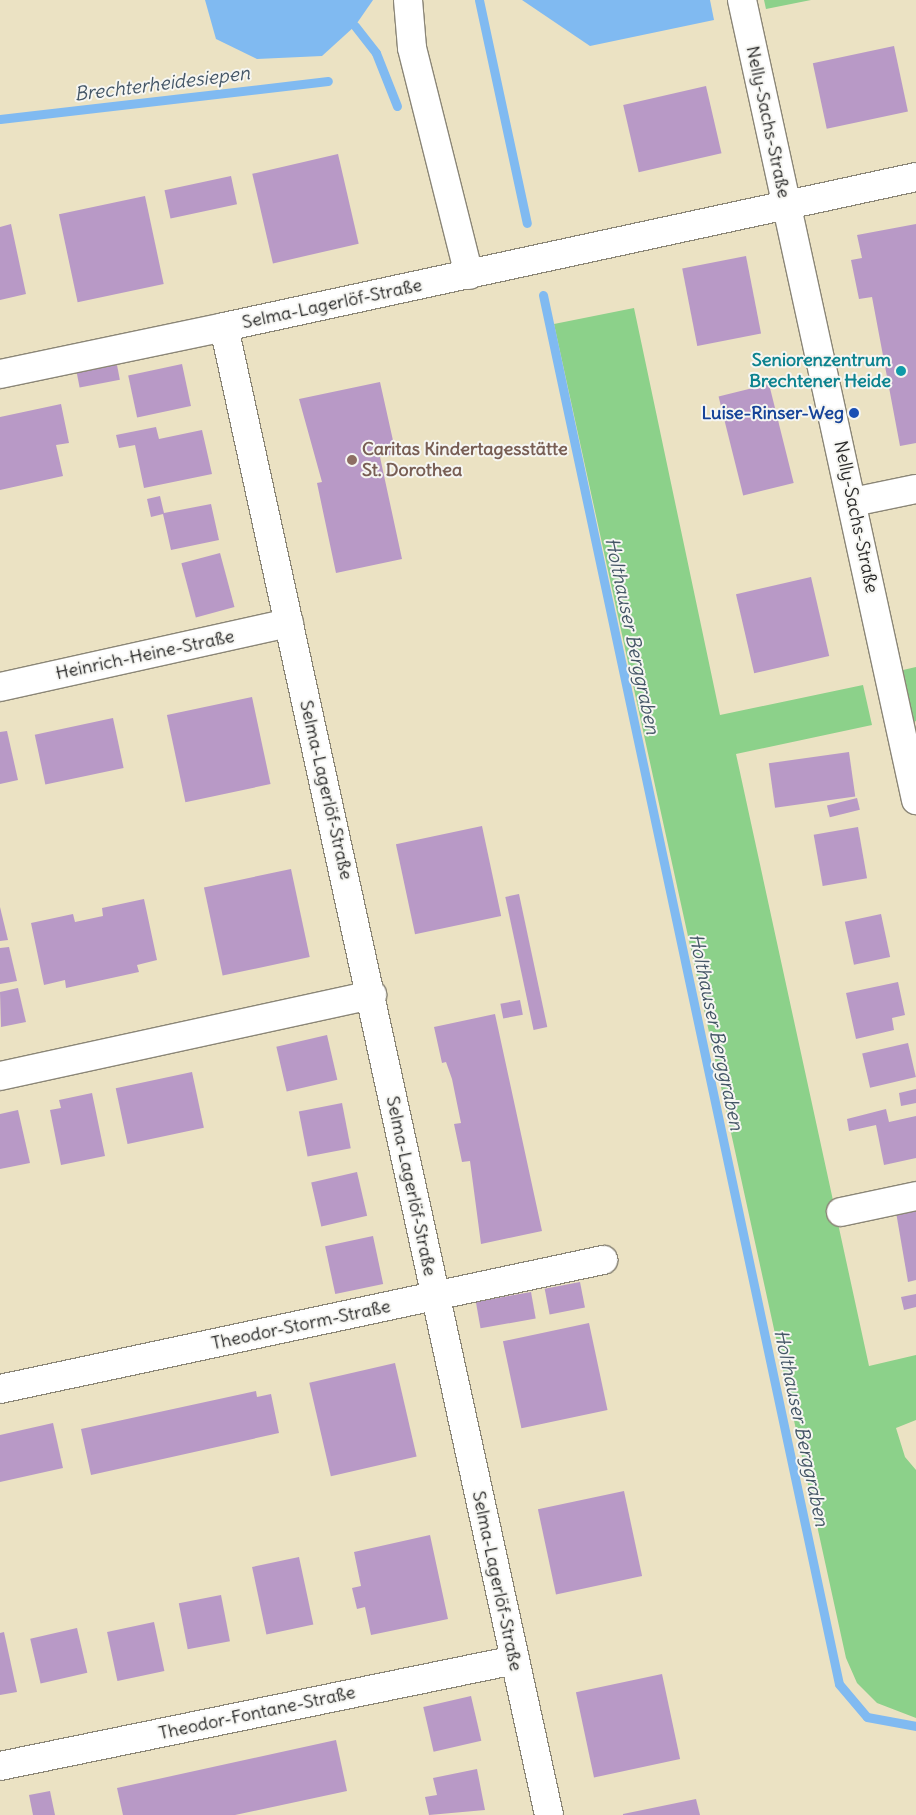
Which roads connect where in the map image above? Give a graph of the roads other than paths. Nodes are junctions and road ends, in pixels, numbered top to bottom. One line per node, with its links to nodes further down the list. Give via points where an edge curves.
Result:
1 (408, 0): 5 (street, via 412,48)
2 (742, 0): 4 (street, Nelly-Sachs-Straße)
3 (916, 178): 4 (street, Selma-Lagerlöf-Straße)
4 (786, 206): 5 (street, Selma-Lagerlöf-Straße); 9 (street, Nelly-Sachs-Straße)
5 (468, 275): 6 (street, Selma-Lagerlöf-Straße)
6 (224, 327): 7 (street); 10 (street, Selma-Lagerlöf-Straße)
7 (0, 374)
8 (916, 490): 9 (street)
9 (852, 502): 12 (street, Nelly-Sachs-Straße)
10 (289, 624): 11 (street, Heinrich-Heine-Straße); 13 (street, Selma-Lagerlöf-Straße)
11 (0, 687)
12 (916, 800)
13 (372, 996): 14 (street); 18 (street, Selma-Lagerlöf-Straße)
14 (0, 1076)
15 (916, 1196): 16 (street)
16 (842, 1212)
17 (603, 1260): 18 (street, Theodor-Storm-Straße)
18 (434, 1296): 19 (street, Theodor-Storm-Straße); 20 (street, Selma-Lagerlöf-Straße)
19 (0, 1389)
20 (515, 1660): 21 (street, Theodor-Fontane-Straße); 22 (street, Selma-Lagerlöf-Straße)
21 (0, 1766)
22 (549, 1815)

